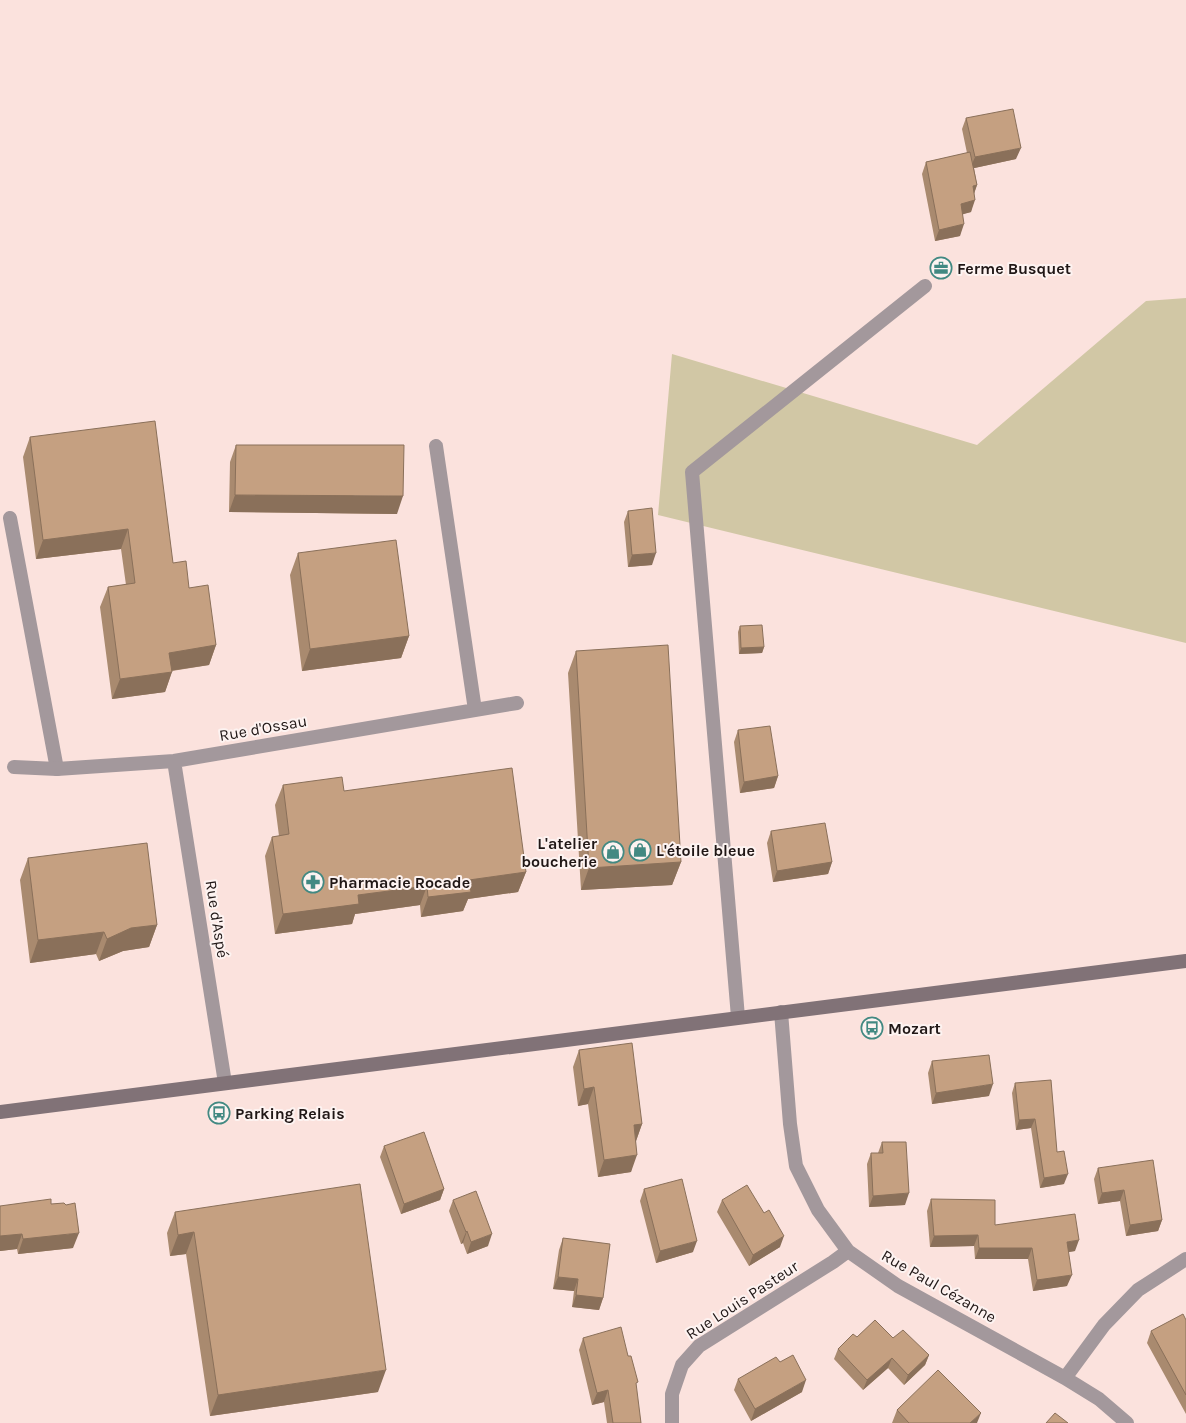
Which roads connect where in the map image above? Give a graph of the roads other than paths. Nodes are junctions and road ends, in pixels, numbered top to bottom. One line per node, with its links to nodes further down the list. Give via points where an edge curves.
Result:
1 (925, 286): 11 (street, via 692,472)
2 (436, 446): 5 (street)
3 (3, 520): 8 (street)
4 (517, 703): 5 (street, Rue d'Ossau)
5 (475, 710): 6 (street, Rue d'Ossau)
6 (174, 761): 8 (street, Rue d'Ossau); 12 (street, Rue d'Aspé)
7 (14, 767): 8 (street, Rue d'Ossau)
8 (57, 769)
9 (1186, 961): 10 (main road)
10 (781, 1012): 11 (main road); 14 (street, Rue Paul Cézanne, via 796,1166 818,1210)
11 (738, 1017): 12 (main road)
12 (225, 1083): 13 (main road)
13 (0, 1112)
14 (848, 1251): 16 (street, Rue Paul Cézanne, via 898,1286); 17 (street, Rue Louis Pasteur, via 698,1346 682,1365 672,1394)
15 (1186, 1259): 16 (street, via 1138,1290 1104,1325)
16 (1065, 1378): 18 (street, Rue Paul Cézanne, via 1099,1399)
17 (672, 1423)
18 (1127, 1423)

